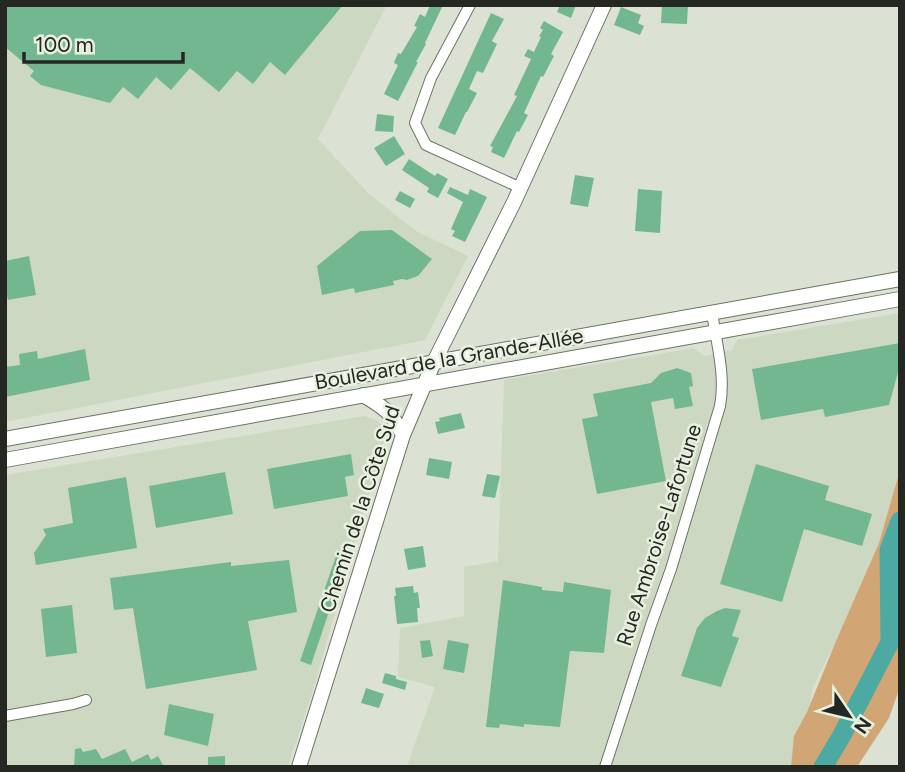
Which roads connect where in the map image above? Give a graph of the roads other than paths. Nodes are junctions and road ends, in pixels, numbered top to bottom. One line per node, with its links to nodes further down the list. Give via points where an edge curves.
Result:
1 (470, 5): 3 (street, via 431,78 415,123 426,145)
2 (604, 5): 3 (street, Chemin de la Côte Sud)
3 (521, 188): 8 (street, Chemin de la Côte Sud)
4 (900, 279): 6 (street, Boulevard de la Grande-Allée)
5 (900, 299): 7 (street, Boulevard de la Grande-Allée)
6 (712, 312): 7 (street, Rue Ambroise-Lafortune); 8 (street, Boulevard de la Grande-Allée)
7 (715, 333): 9 (street, Boulevard de la Grande-Allée); 17 (street, Rue Ambroise-Lafortune, via 720,406)
8 (434, 362): 9 (street, Chemin de la Côte Sud); 12 (street, Boulevard de la Grande-Allée)
9 (424, 384): 10 (street, Boulevard de la Grande-Allée); 11 (street, Chemin de la Côte Sud)
10 (363, 395): 11 (street, via 384,408); 13 (street, Boulevard de la Grande-Allée)
11 (403, 435): 16 (street, Chemin de la Côte Sud)
12 (5, 439)
13 (5, 460)
14 (86, 700): 15 (street)
15 (5, 716)
16 (299, 767)
17 (605, 767)

